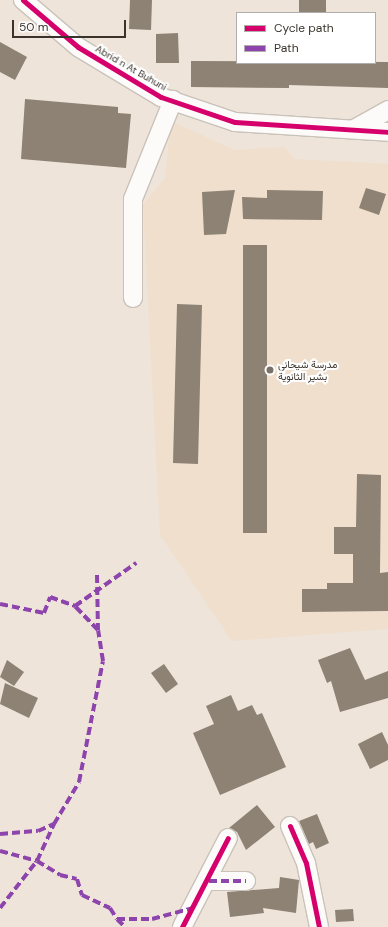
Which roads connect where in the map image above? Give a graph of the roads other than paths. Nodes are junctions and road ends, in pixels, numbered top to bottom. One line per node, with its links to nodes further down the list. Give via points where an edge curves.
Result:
1 (23, 0): 2 (street, Abrid n At Buhuni, via 78,47)
2 (173, 100): 4 (street, Abrid n At Buhuni, via 235,122); 6 (street, via 133,199)
3 (388, 110): 4 (street)
4 (351, 130): 5 (street, Abrid n At Buhuni)
5 (388, 132)
6 (134, 298)
7 (290, 826): 12 (street, via 306,863)
8 (228, 838): 9 (street)
9 (209, 881): 10 (street); 11 (street)
10 (246, 881)
11 (182, 927)
12 (319, 927)

